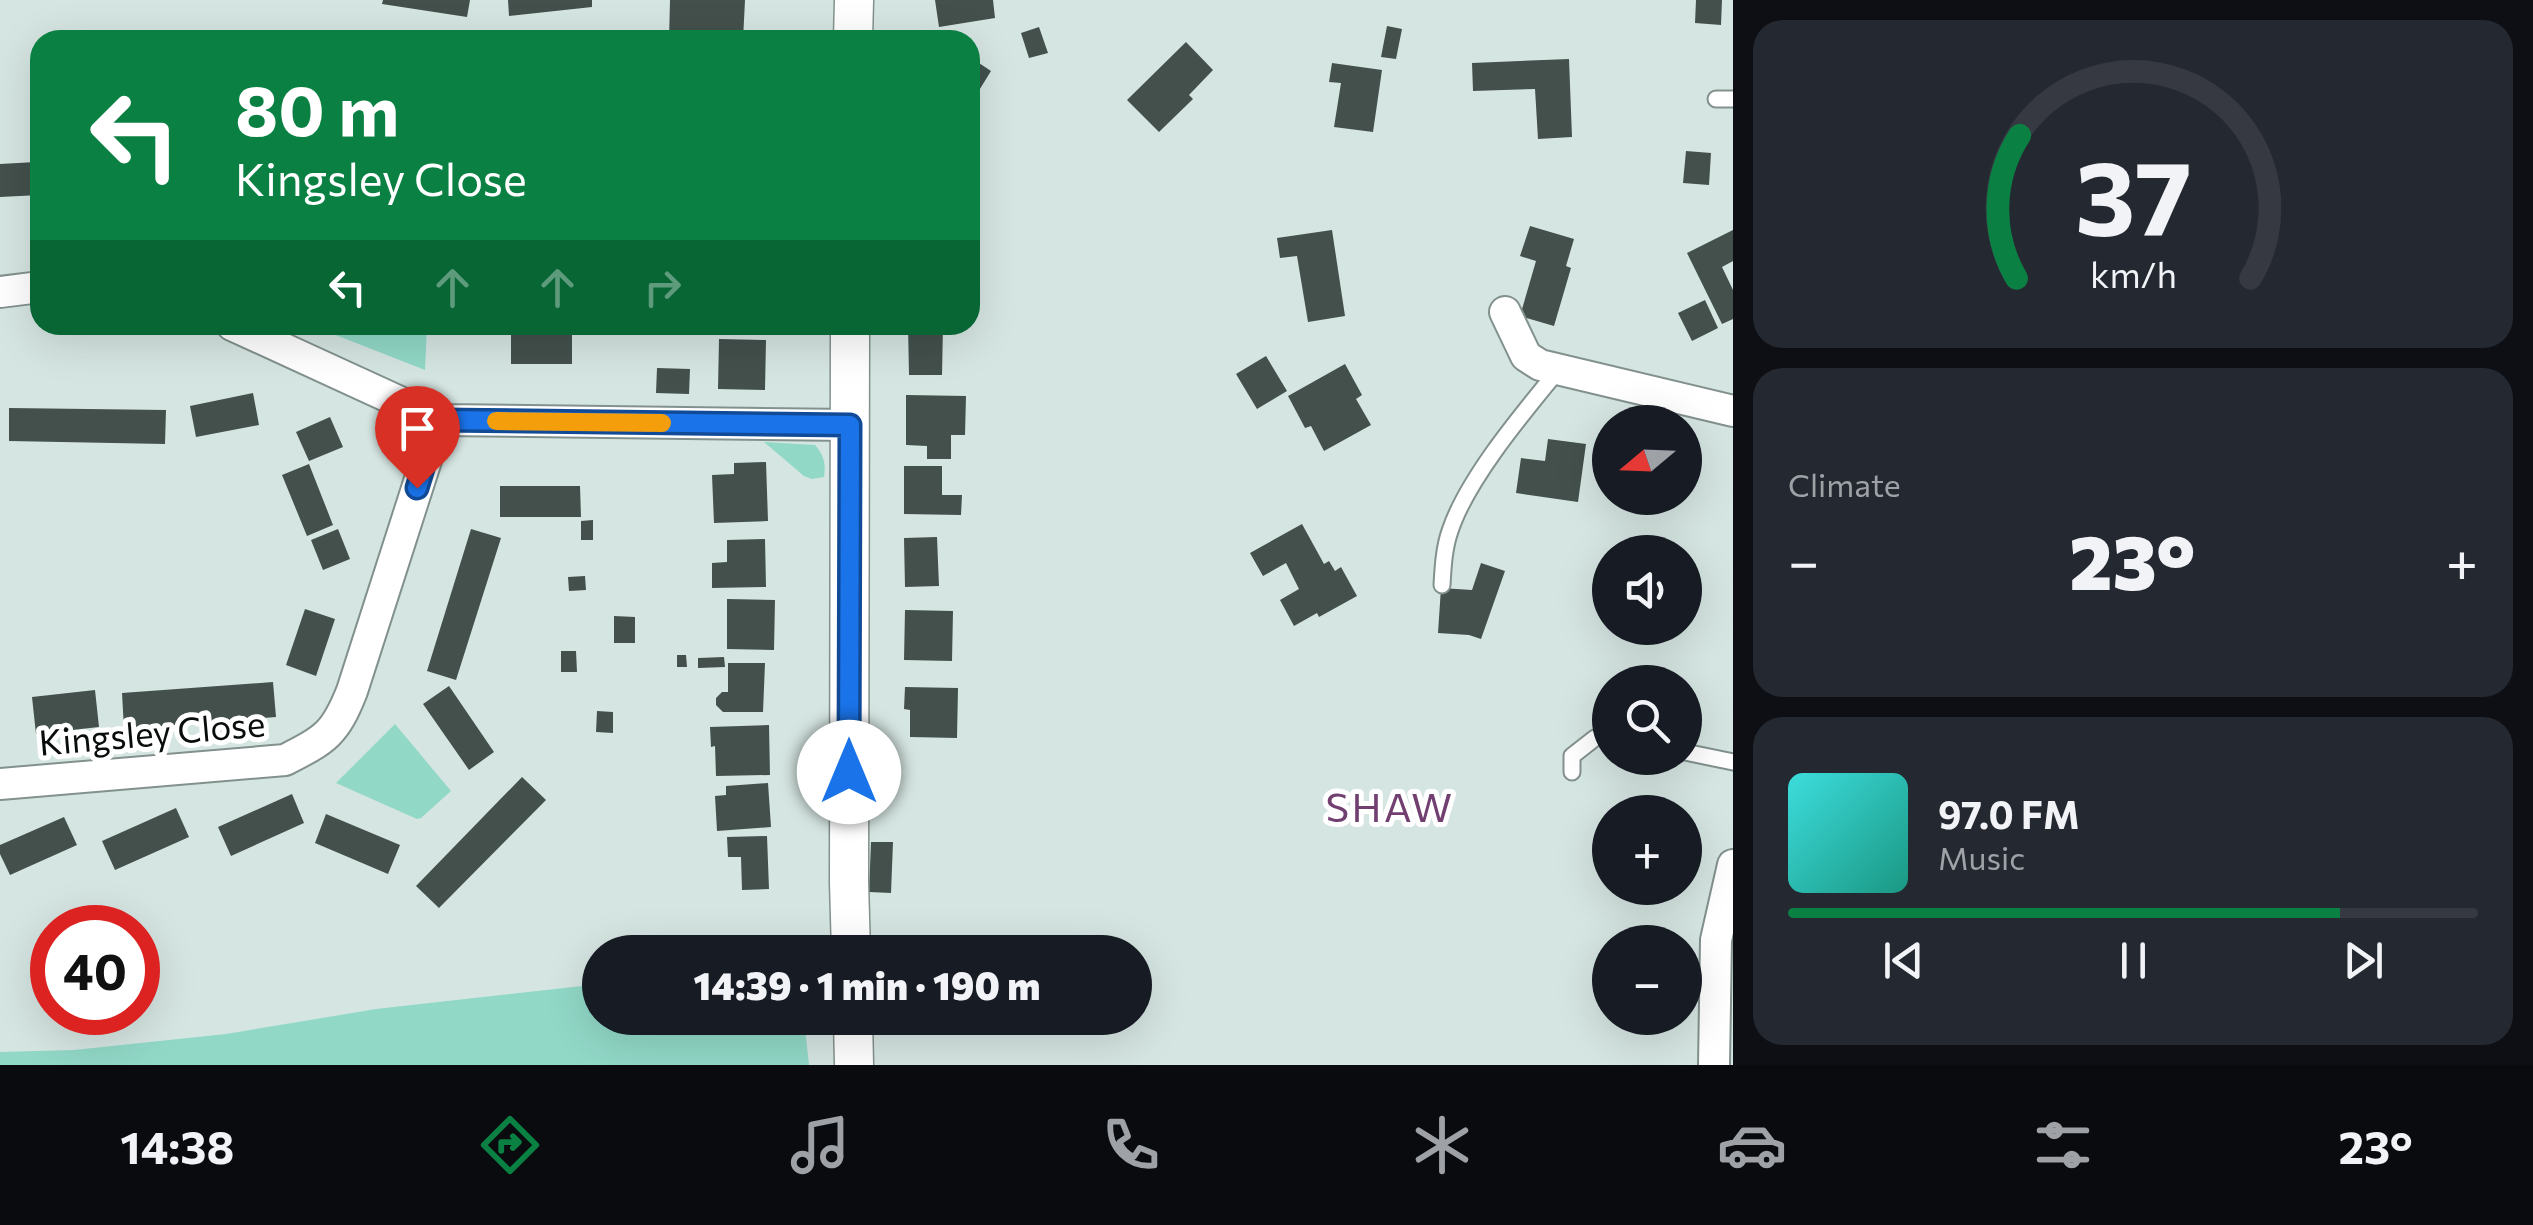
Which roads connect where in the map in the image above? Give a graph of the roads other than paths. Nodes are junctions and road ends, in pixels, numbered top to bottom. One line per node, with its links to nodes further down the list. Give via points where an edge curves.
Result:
1 (854, 0): 2 (street)
2 (853, 30)
3 (30, 288): 4 (street)
4 (0, 292)
5 (1506, 312): 8 (street, via 1526,356)
6 (254, 335): 10 (street)
7 (850, 335): 11 (street)
8 (1559, 370): 9 (street); 12 (lane, via 1456,514)
9 (1733, 411)
10 (438, 420): 11 (street); 17 (street, Kingsley Close, via 352,691 327,737 285,760)
11 (850, 425): 19 (street)
12 (1442, 585)
13 (1592, 740): 16 (lane, via 1572,756)
14 (1702, 756): 15 (lane)
15 (1733, 762)
16 (1572, 772)
17 (0, 784)
18 (1733, 865): 22 (street, via 1716,940)
19 (851, 935)
20 (853, 1035): 21 (street)
21 (854, 1065)
22 (1714, 1065)

